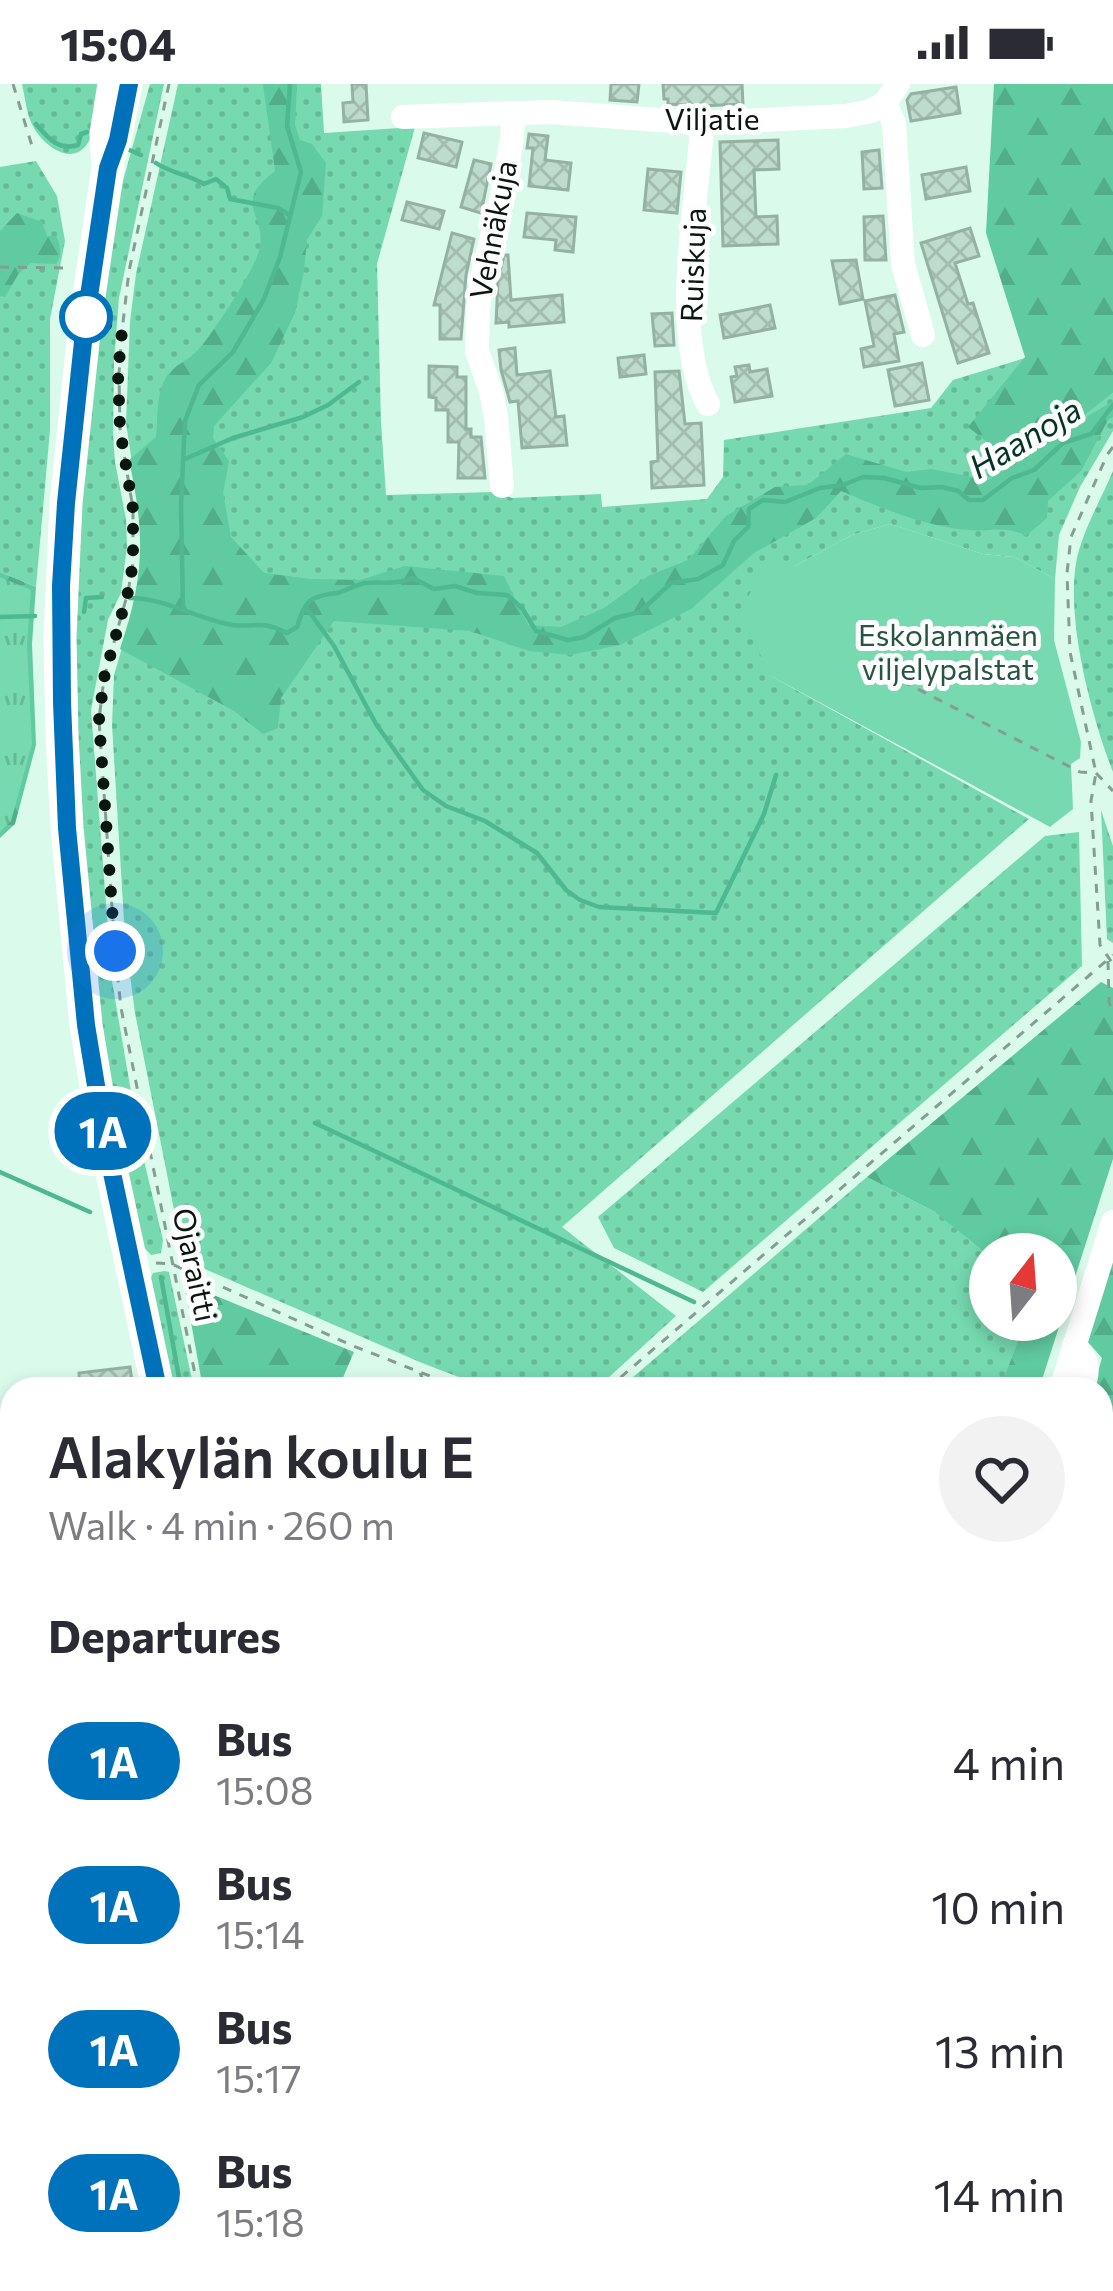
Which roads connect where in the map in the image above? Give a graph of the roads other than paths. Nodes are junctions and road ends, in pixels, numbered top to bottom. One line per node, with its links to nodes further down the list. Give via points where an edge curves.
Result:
1 (114, 84): 7 (main road)
2 (129, 84): 7 (main road)
3 (891, 94): 6 (street, Viljatie, via 871,111 846,116); 8 (street, via 903,265)
4 (513, 114): 5 (street, Viljatie); 6 (street, Viljatie); 10 (street, Vehnäkuja, via 478,310 477,351 496,417)
5 (403, 117)
6 (700, 123): 9 (street, Ruiskuja, via 690,323 697,384)
7 (108, 168): 13 (main road, via 66,503 62,715 86,1025)
8 (923, 334)
9 (708, 404)
10 (502, 486)
11 (1113, 1222): 12 (street)
12 (1074, 1345): 14 (street); 15 (street, via 1084,1354)
13 (155, 1377)
14 (1064, 1377)
15 (1086, 1377)

